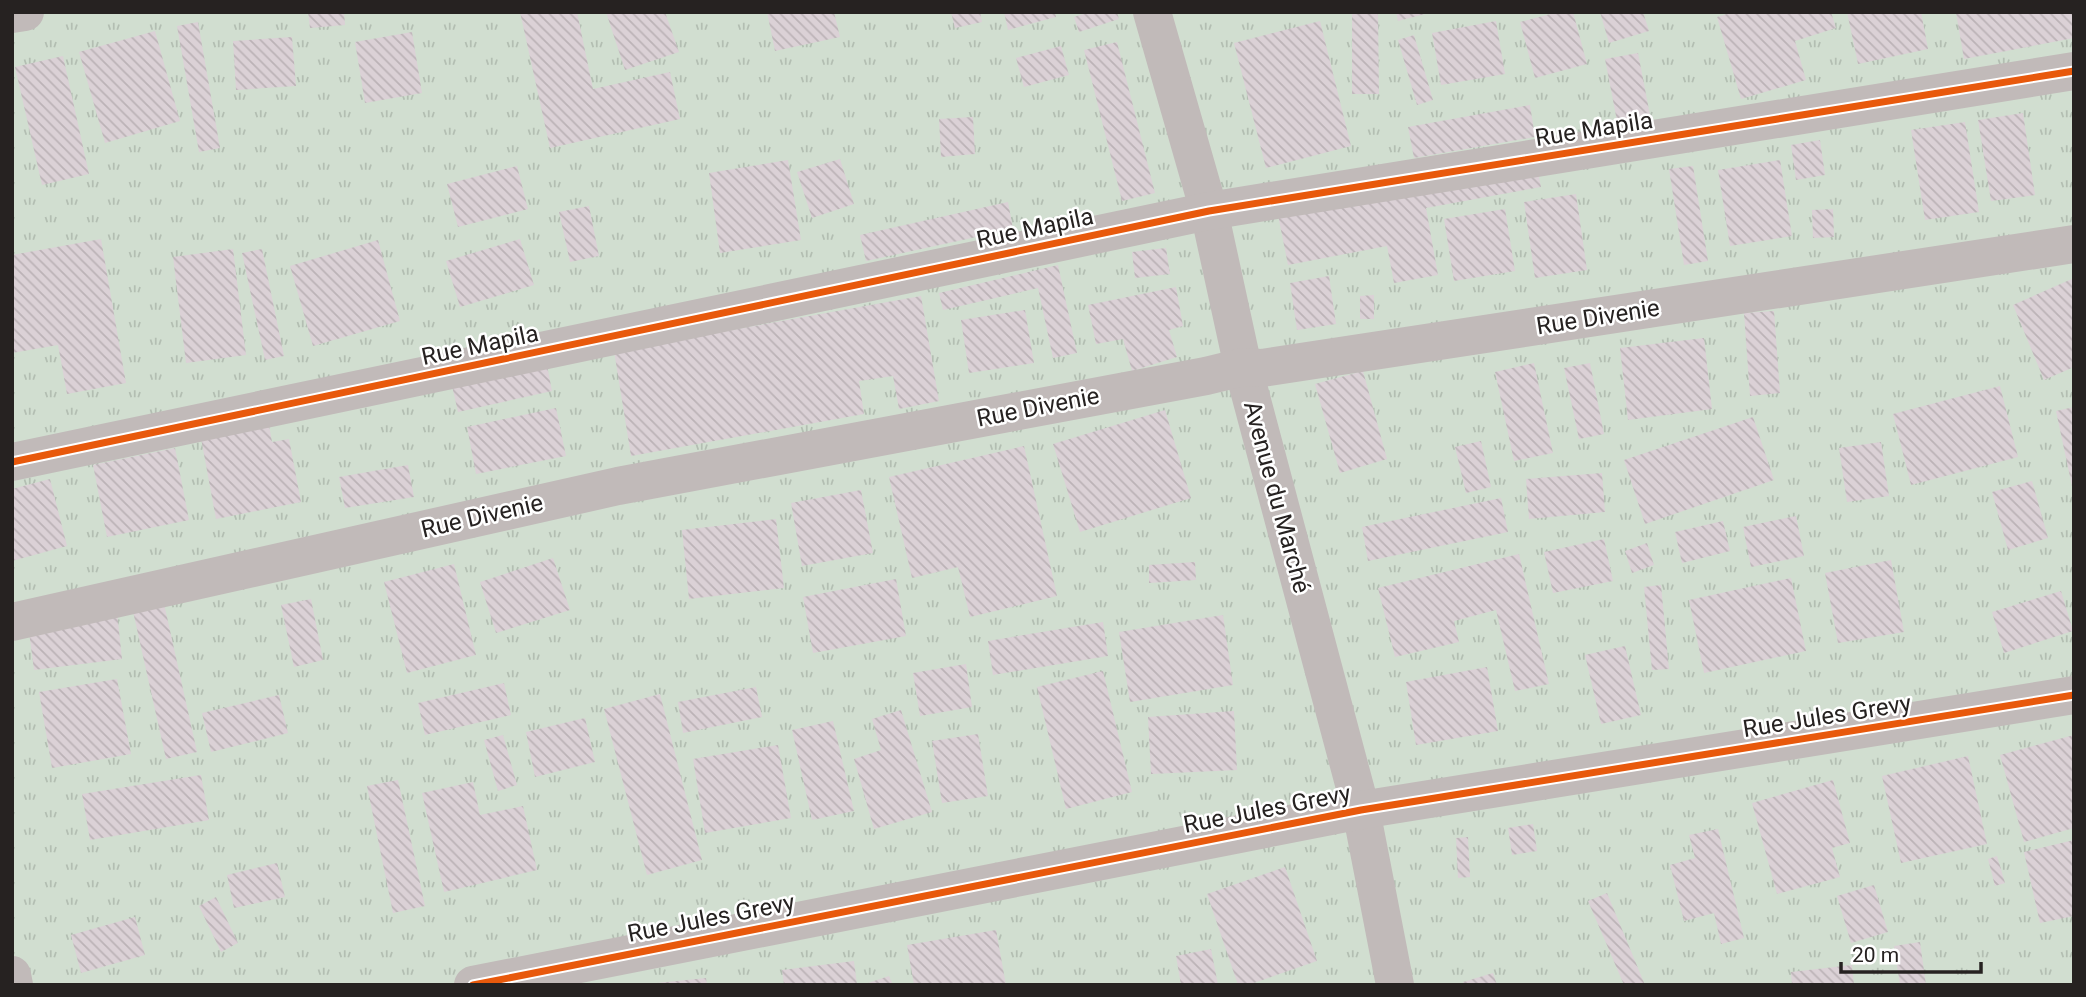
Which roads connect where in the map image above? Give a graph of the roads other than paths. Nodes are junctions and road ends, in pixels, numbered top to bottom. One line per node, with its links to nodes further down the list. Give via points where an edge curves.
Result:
1 (25, 12): 3 (street)
2 (1152, 12): 5 (street, Avenue du Marché)
3 (12, 14)
4 (2074, 71): 5 (street, Rue Mapila)
5 (1209, 211): 7 (street, Avenue du Marché); 8 (street, Rue Mapila)
6 (2074, 244): 7 (street, Rue Divenie, via 1262,368)
7 (1243, 367): 9 (street, Rue Divenie, via 618,486); 11 (street, Avenue du Marché)
8 (12, 462)
9 (12, 622)
10 (2074, 695): 11 (street, Rue Jules Grevy)
11 (1361, 810): 14 (street, Rue Jules Grevy); 15 (street, Avenue du Marché)
12 (12, 975): 13 (street)
13 (15, 985)
14 (472, 985)
15 (1395, 985)

